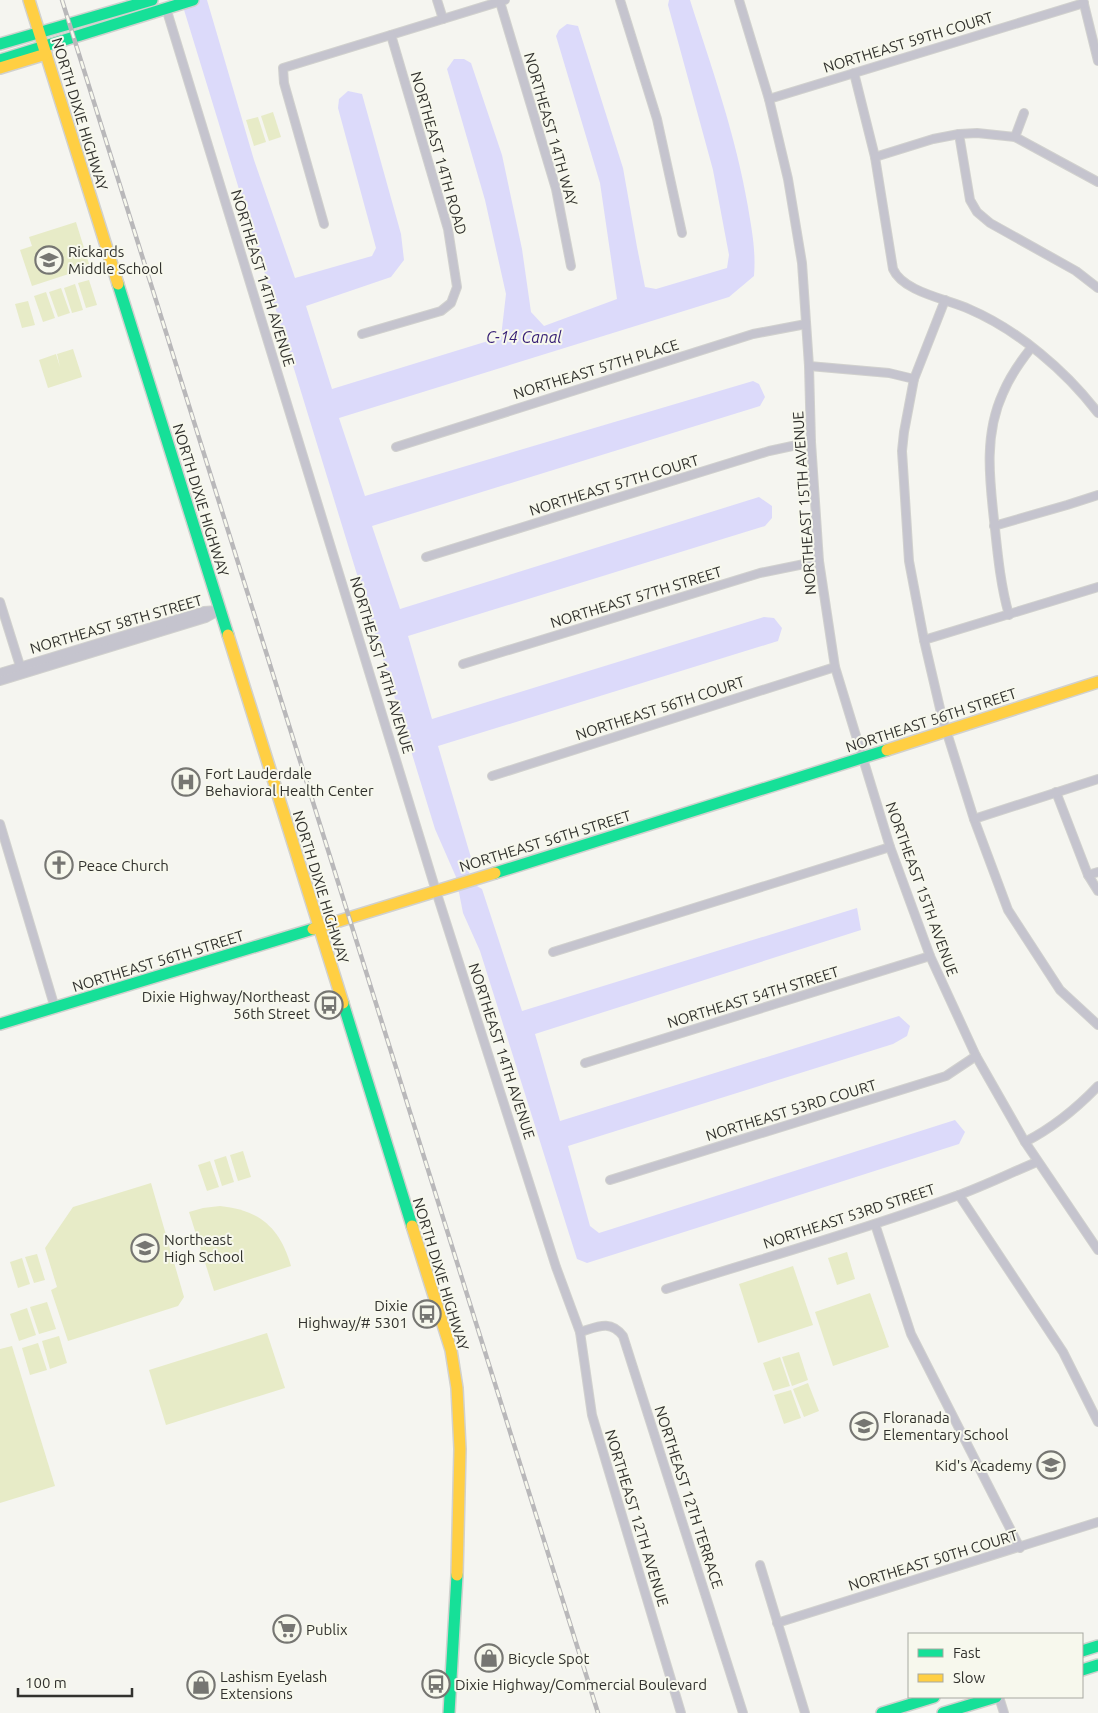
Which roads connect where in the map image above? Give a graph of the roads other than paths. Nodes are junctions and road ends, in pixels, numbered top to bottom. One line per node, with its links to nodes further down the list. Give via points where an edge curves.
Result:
1 (29, 0): 11 (main road, NORTH DIXIE HIGHWAY)
2 (152, 0): 11 (main road)
3 (193, 0): 9 (main road)
4 (437, 0): 10 (street)
5 (620, 0): 26 (street, via 657,119)
6 (739, 0): 19 (street, NORTHEAST 15TH AVENUE)
7 (502, 1): 10 (street); 27 (street, NORTHEAST 14TH WAY, via 556,188)
8 (1083, 2): 16 (street); 18 (street, NORTHEAST 59TH COURT)
9 (171, 4): 14 (main road); 63 (street, NORTHEAST 14TH AVENUE)
10 (443, 19): 12 (street)
11 (39, 32): 13 (main road); 14 (main road, NORTH DIXIE HIGHWAY)
12 (391, 35): 25 (street, via 283,68 284,83); 31 (street, NORTHEAST 14TH ROAD, via 448,229 457,287 451,302 441,310)
13 (0, 44)
14 (44, 50): 15 (main road); 17 (main road); 44 (main road, NORTH DIXIE HIGHWAY)
15 (0, 60)
16 (1098, 61)
17 (0, 68)
18 (854, 73): 19 (street, NORTHEAST 59TH COURT); 23 (street)
19 (769, 99): 30 (street, NORTHEAST 15TH AVENUE, via 788,179 802,263)
20 (1024, 113): 22 (street)
21 (958, 134): 22 (street); 23 (street); 28 (street, via 970,200 977,212 990,223 1076,271)
22 (1015, 137): 24 (street)
23 (875, 157): 29 (street, via 893,269 904,284)
24 (1098, 182)
25 (324, 224)
26 (682, 233)
27 (571, 266)
28 (1098, 288)
29 (944, 300): 32 (street, via 993,321); 34 (street)
30 (806, 324): 33 (street, NORTHEAST 15TH AVENUE); 37 (street, NORTHEAST 57TH PLACE, via 753,334)
31 (362, 334)
32 (1031, 348): 35 (street, via 1056,367); 39 (street, via 1002,394 993,422 989,455)
33 (809, 366): 34 (street, via 889,373); 36 (street, NORTHEAST 15TH AVENUE)
34 (914, 379): 46 (street, via 904,432 902,465 910,561)
35 (1098, 413)
36 (811, 442): 40 (street, NORTHEAST 57TH COURT, via 769,451); 41 (street, NORTHEAST 15TH AVENUE)
37 (396, 447)
38 (1098, 495): 39 (street)
39 (994, 526): 45 (street)
40 (426, 557)
41 (819, 561): 47 (street, NORTHEAST 57TH STREET, via 760,573); 48 (street, NORTHEAST 15TH AVENUE)
42 (1098, 587): 45 (street)
43 (0, 602): 49 (street)
44 (220, 610): 49 (street, NORTHEAST 58TH STREET, via 204,611); 65 (main road, NORTH DIXIE HIGHWAY)
45 (1009, 615): 46 (street)
46 (924, 640): 53 (street)
47 (462, 664)
48 (836, 667): 54 (street, NORTHEAST 15TH AVENUE); 55 (street, NORTHEAST 56TH COURT)
49 (22, 670): 50 (street, NORTHEAST 58TH STREET); 51 (street, NORTHEAST 58TH STREET)
50 (0, 673)
51 (0, 681)
52 (1098, 682): 53 (main road, NORTHEAST 56TH STREET)
53 (946, 730): 54 (main road, NORTHEAST 56TH STREET); 58 (street)
54 (862, 758): 60 (street, NORTHEAST 15TH AVENUE); 63 (main road, NORTHEAST 56TH STREET)
55 (492, 776)
56 (1098, 780): 57 (street)
57 (1056, 792): 58 (street); 62 (street)
58 (974, 819): 70 (street, via 1008,910 1060,990)
59 (0, 824): 68 (street)
60 (890, 847): 66 (street); 67 (street, NORTHEAST 15TH AVENUE)
61 (1098, 872): 62 (street)
62 (1088, 875): 64 (street)
63 (436, 891): 65 (main road, NORTHEAST 56TH STREET); 81 (street, NORTHEAST 14TH AVENUE)
64 (1098, 891)
65 (318, 928): 68 (main road, NORTHEAST 56TH STREET); 95 (main road, NORTH DIXIE HIGHWAY, via 451,1350 459,1409 460,1465)
66 (553, 952)
67 (930, 956): 71 (street, NORTHEAST 15TH AVENUE); 72 (street, NORTHEAST 54TH STREET)
68 (55, 1008): 69 (main road, NORTHEAST 56TH STREET)
69 (0, 1024)
70 (1098, 1025)
71 (976, 1056): 74 (street, NORTHEAST 15TH AVENUE); 76 (street, NORTHEAST 53RD COURT, via 946,1076)
72 (585, 1064)
73 (1098, 1086): 74 (street, via 1080,1104)
74 (1025, 1142): 75 (street, NORTHEAST 15TH AVENUE)
75 (1037, 1162): 77 (street, NORTHEAST 53RD STREET); 79 (street, NORTHEAST 15TH AVENUE)
76 (610, 1180)
77 (959, 1195): 78 (street, NORTHEAST 53RD STREET); 82 (street, via 1063,1352)
78 (875, 1224): 80 (street, NORTHEAST 53RD STREET); 84 (street, via 911,1334)
79 (1098, 1250)
80 (666, 1289)
81 (579, 1330): 96 (street, NORTHEAST 12TH AVENUE, via 592,1415); 97 (street, NORTHEAST 12TH TERRACE, via 610,1326 623,1336)
82 (1098, 1422)
83 (1098, 1522): 84 (street, NORTHEAST 50TH COURT)
84 (1020, 1548): 86 (street, NORTHEAST 50TH COURT)
85 (760, 1565): 86 (street)
86 (777, 1623): 98 (street)
87 (1098, 1646): 88 (main road)
88 (1083, 1651)
89 (1098, 1665): 90 (main road)
90 (1083, 1670)
91 (931, 1698): 99 (main road)
92 (990, 1698): 94 (main road)
93 (997, 1698): 101 (street)
94 (977, 1700): 100 (main road)
95 (449, 1713)
96 (681, 1713)
97 (744, 1713)
98 (805, 1713)
99 (882, 1713)
100 (943, 1713)
101 (1004, 1713)

